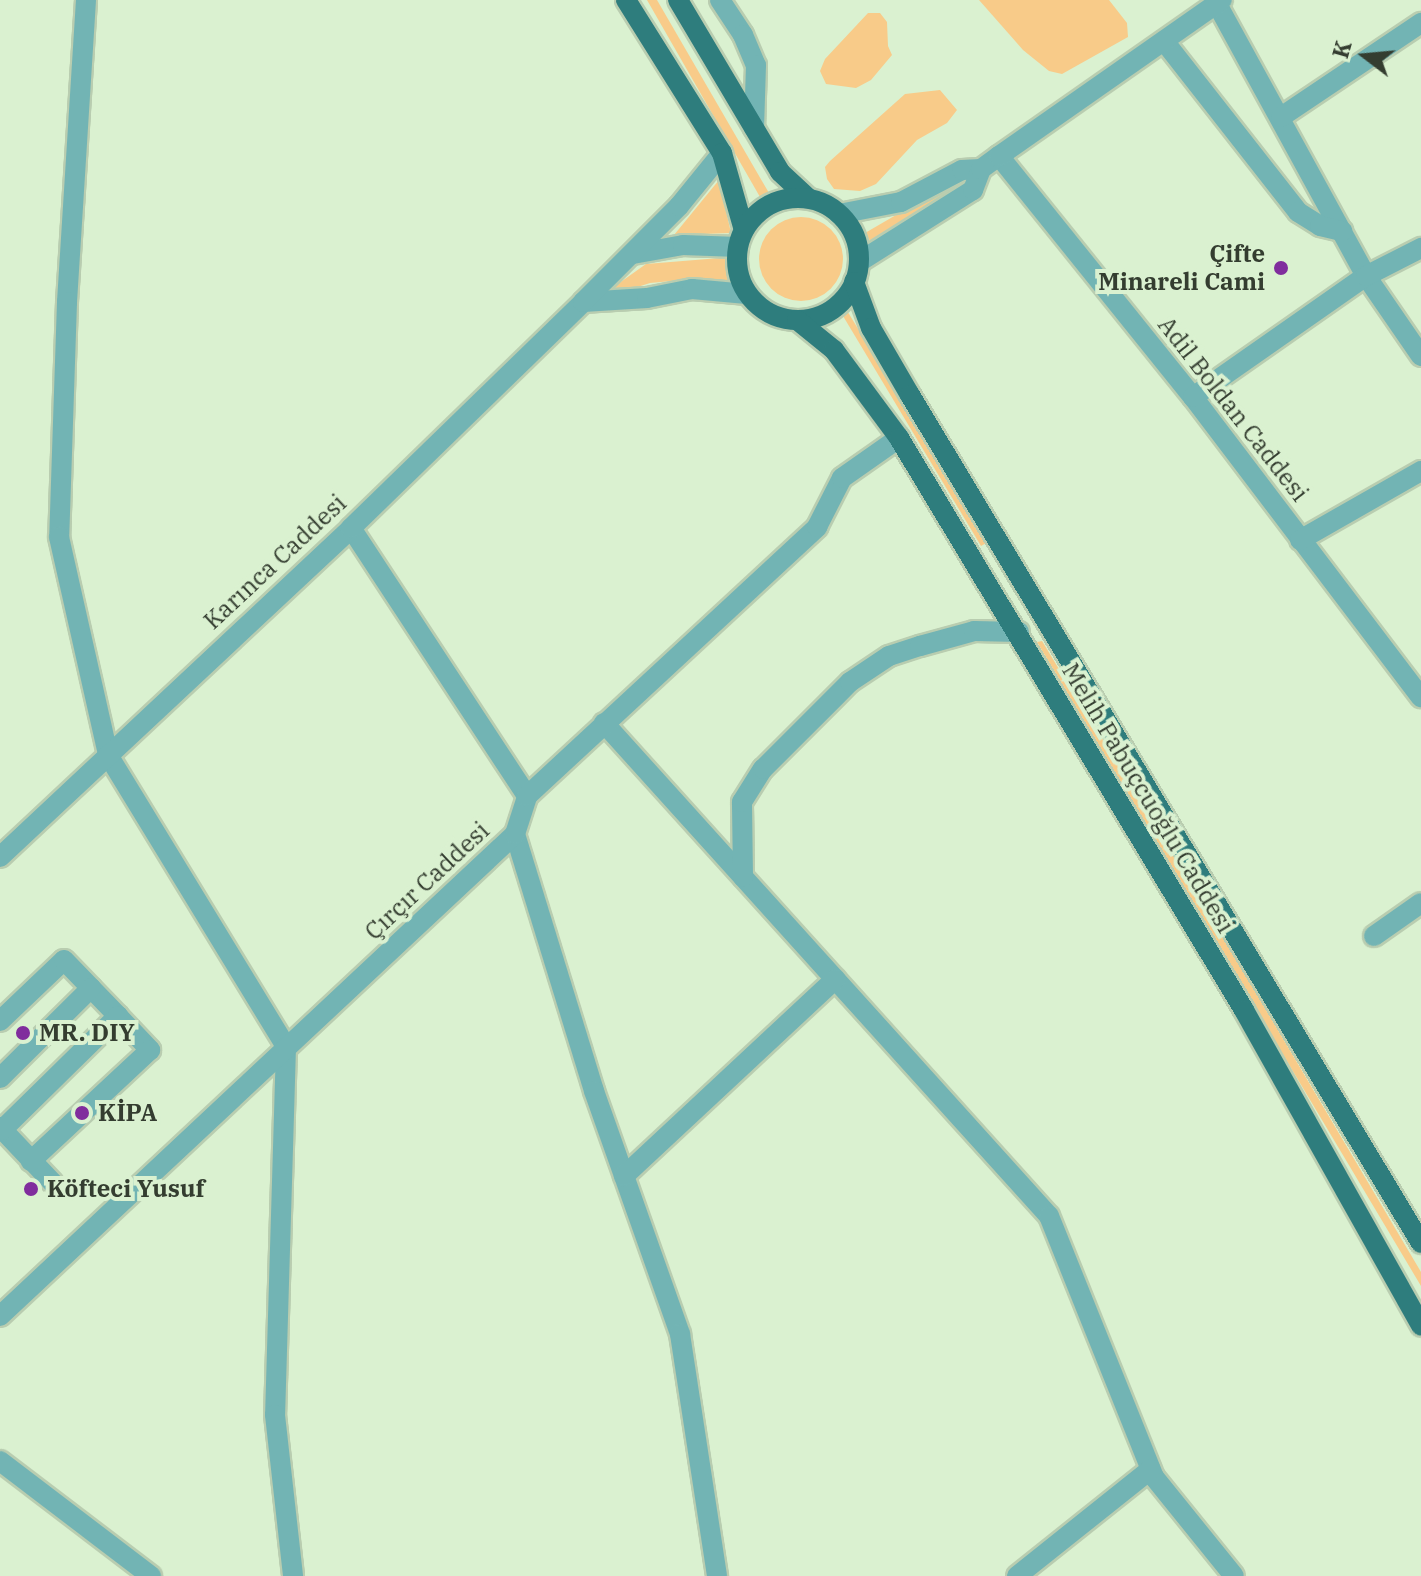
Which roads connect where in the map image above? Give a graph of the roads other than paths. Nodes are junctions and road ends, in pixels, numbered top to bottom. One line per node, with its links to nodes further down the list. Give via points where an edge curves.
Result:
1 (86, 0): 33 (street, via 59,537)
2 (626, 0): 10 (main road)
3 (678, 0): 9 (main road)
4 (720, 0): 9 (street, via 756,65)
5 (1219, 2): 7 (street); 8 (street)
6 (1421, 23): 8 (street)
7 (1164, 41): 11 (street); 15 (street, via 1298,212 1320,226)
8 (1281, 117): 15 (street)
9 (754, 128): 13 (main road, via 780,172)
10 (722, 153): 16 (main road); 18 (street, Karınca Caddesi)
11 (999, 156): 12 (street); 25 (street, Adil Boldan Caddesi)
12 (981, 169): 14 (street, via 962,170 901,202); 19 (street, via 973,190)
13 (808, 198): 14 (main road); 16 (main road, via 776,202 759,212)
14 (839, 214): 19 (main road, via 857,241)
15 (1342, 231): 20 (street)
16 (741, 238): 18 (street); 21 (main road, via 737,266)
17 (1421, 248): 20 (street)
18 (633, 254): 22 (street, Karınca Caddesi)
19 (857, 272): 23 (main road, via 844,299 828,312); 50 (main road, Melih Pabuçcuoğlu Caddesi, via 871,328)
20 (1366, 276): 24 (street); 25 (street)
21 (747, 294): 22 (street, via 692,289); 23 (main road, via 770,313)
22 (583, 302): 28 (street, Karınca Caddesi)
23 (797, 320): 26 (main road, Melih Pabuçcuoğlu Caddesi, via 834,350)
24 (1421, 356)
25 (1193, 397): 29 (street, Adil Boldan Caddesi)
26 (899, 438): 30 (main road, Melih Pabuçcuoğlu Caddesi); 32 (street, Çırçır Caddesi, via 842,478 817,527)
27 (1421, 471): 29 (street)
28 (351, 528): 33 (street, Karınca Caddesi); 34 (street)
29 (1300, 540): 31 (street, Adil Boldan Caddesi)
30 (1019, 632): 37 (street, via 974,631 920,646 889,656 850,682 763,769 742,802); 52 (main road, Melih Pabuçcuoğlu Caddesi, via 1244,1010)
31 (1421, 697)
32 (604, 723): 34 (street, Çırçır Caddesi); 37 (street)
33 (108, 755): 36 (street, Karınca Caddesi); 44 (street)
34 (527, 796): 35 (street, Çırçır Caddesi)
35 (515, 834): 44 (street, Çırçır Caddesi); 48 (street)
36 (0, 857)
37 (743, 877): 40 (street)
38 (1421, 903): 39 (street)
39 (1374, 936)
40 (835, 979): 48 (street); 54 (street, via 1049,1216)
41 (91, 988): 42 (street); 43 (street, via 64,960); 45 (street)
42 (118, 1016): 46 (street); 47 (street, via 150,1050)
43 (0, 1021)
44 (286, 1047): 51 (street, Çırçır Caddesi); 56 (street, via 275,1415)
45 (0, 1078)
46 (1, 1128): 47 (street)
47 (31, 1161): 49 (street)
48 (624, 1176): 57 (street, via 680,1334)
49 (53, 1183)
50 (1421, 1243)
51 (0, 1316)
52 (1421, 1326)
53 (0, 1461): 55 (street)
54 (1151, 1469): 58 (street); 59 (street)
55 (151, 1576)
56 (293, 1576)
57 (717, 1576)
58 (1017, 1576)
59 (1234, 1576)

